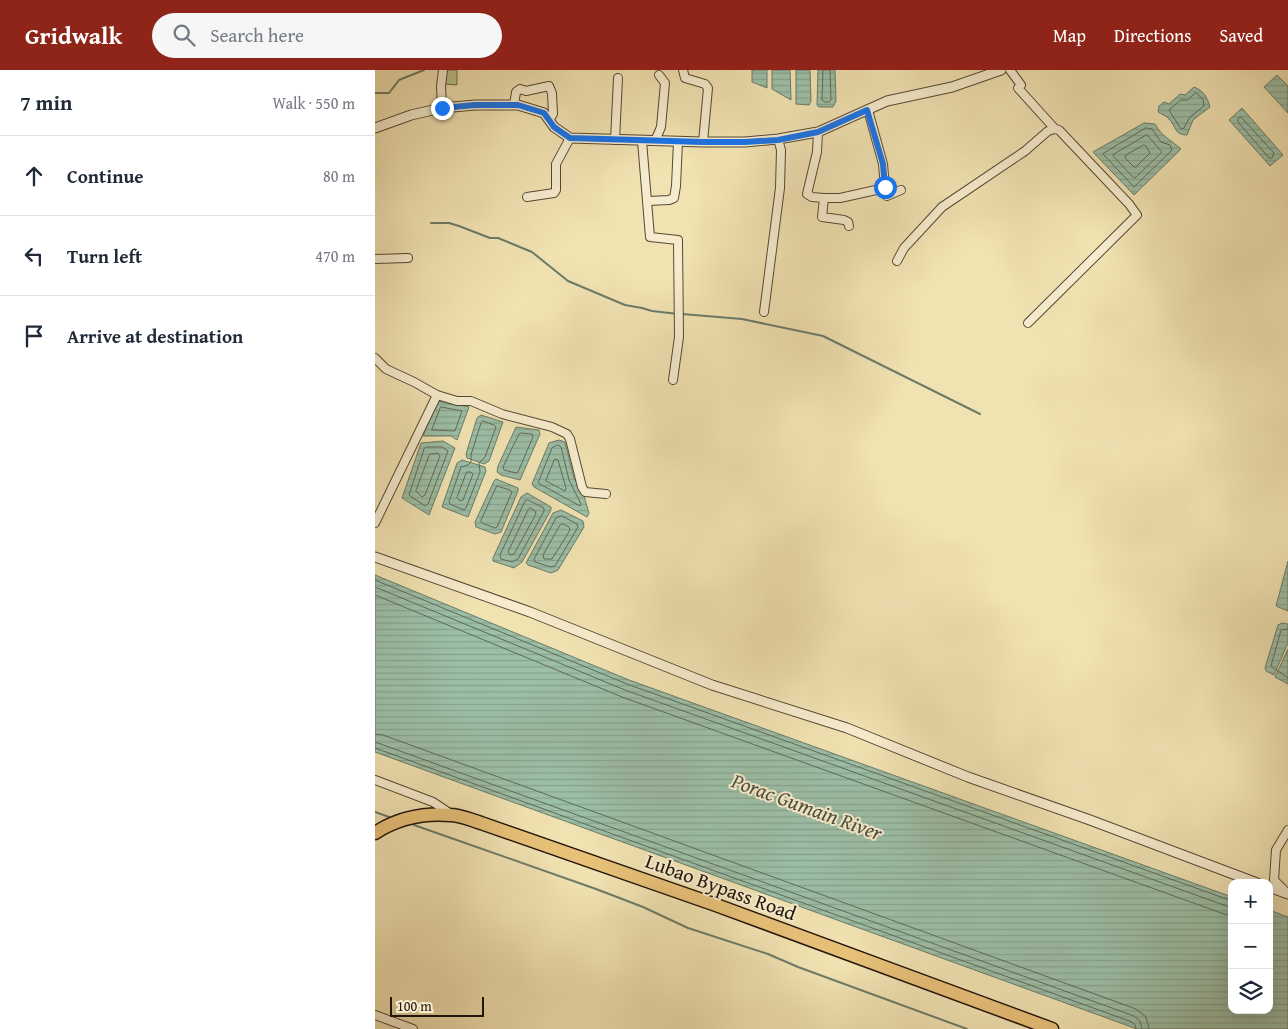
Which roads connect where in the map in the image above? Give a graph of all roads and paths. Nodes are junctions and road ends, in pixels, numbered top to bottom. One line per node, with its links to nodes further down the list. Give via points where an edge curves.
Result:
1 (443, 70): 8 (street)
2 (683, 70): 20 (street, via 685,78 708,88)
3 (1001, 70): 9 (street, via 952,87 887,101)
4 (1010, 70): 12 (street, via 1021,86 1019,88)
5 (659, 75): 18 (street, via 665,82 661,127)
6 (618, 78): 15 (street)
7 (514, 105): 8 (street); 10 (street, via 544,113); 10 (street, via 516,92 520,89 549,86 553,114)
8 (442, 108): 11 (street)
9 (867, 110): 13 (street); 21 (street, via 883,164)
10 (549, 120): 14 (street)
11 (375, 128)
12 (1055, 128): 29 (street, via 942,207); 31 (street, via 1137,215)
13 (818, 132): 16 (street); 24 (street, via 817,152 806,191 808,196)
14 (570, 138): 15 (street); 23 (street, via 556,164 554,193)
15 (615, 140): 17 (street)
16 (778, 140): 20 (street); 30 (street, via 781,150 780,188)
17 (642, 141): 18 (street); 25 (street)
18 (655, 141): 19 (street)
19 (678, 142): 20 (street); 25 (street, via 673,198)
20 (703, 142)
21 (885, 188): 22 (street, via 887,196); 24 (street, via 840,198)
22 (901, 190)
23 (527, 197)
24 (824, 198): 26 (street, via 822,218 844,220)
25 (648, 201): 33 (street, via 650,238 678,240 679,337)
26 (849, 226)
27 (408, 258): 28 (street)
28 (375, 260)
29 (897, 261)
30 (764, 312)
31 (1028, 323)
32 (375, 358): 34 (street, via 381,366)
33 (673, 380)
34 (437, 396): 35 (street, via 471,401 567,434 585,492); 36 (street)
35 (606, 494)
36 (375, 523)
37 (375, 557): 42 (street, via 530,612 713,685 847,728 967,777)
38 (375, 780): 39 (street, via 433,802)
39 (452, 815): 41 (highway, Lubao Bypass Road, via 404,819 392,822); 47 (highway, Lubao Bypass Road, via 707,901)
40 (1288, 830): 44 (street, via 1276,850 1274,880)
41 (375, 833)
42 (1246, 879)
43 (1273, 889): 44 (street)
44 (1288, 894)
45 (375, 1015): 46 (street)
46 (413, 1029)
47 (1051, 1029)

